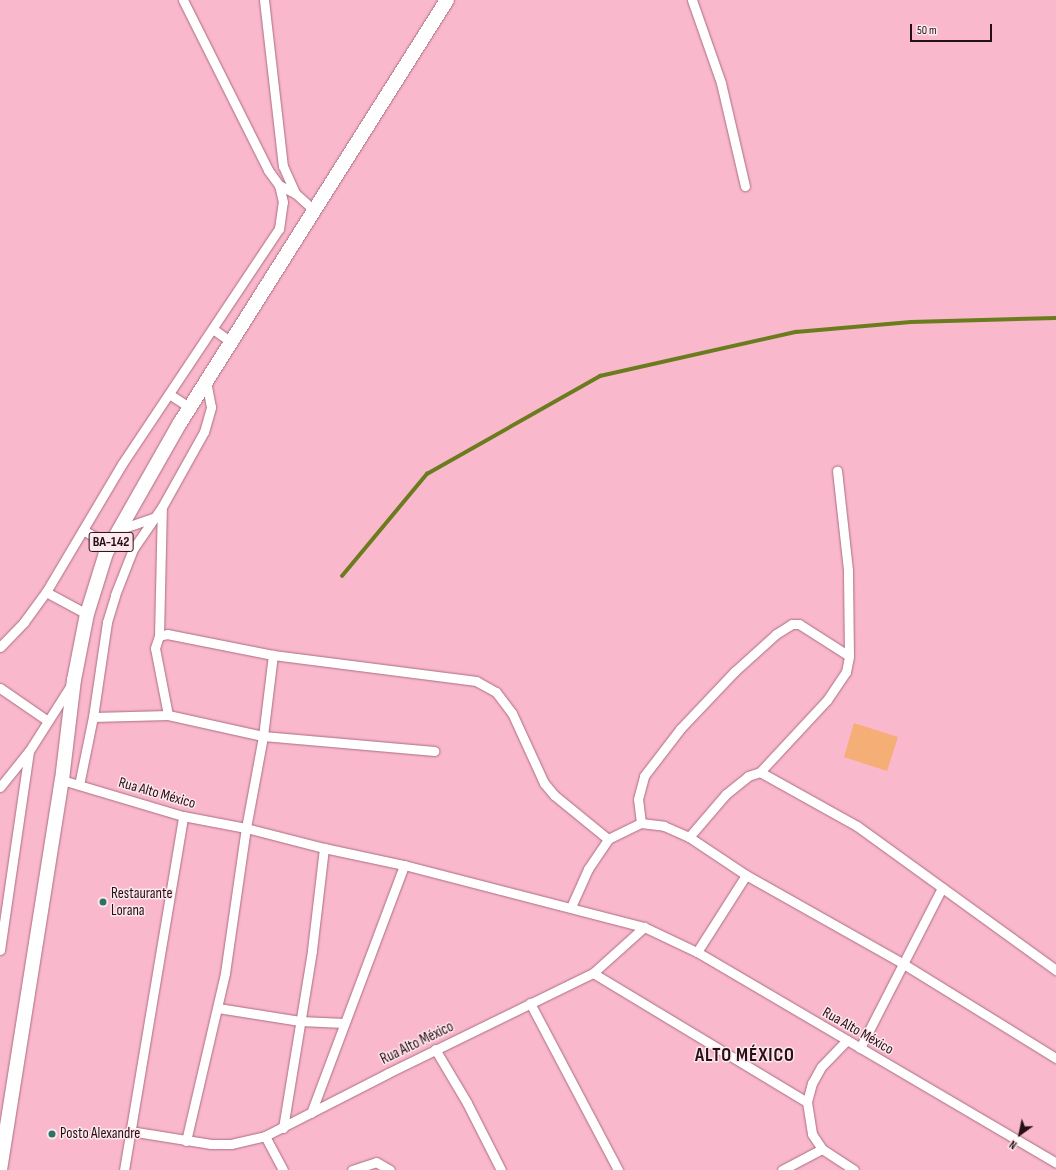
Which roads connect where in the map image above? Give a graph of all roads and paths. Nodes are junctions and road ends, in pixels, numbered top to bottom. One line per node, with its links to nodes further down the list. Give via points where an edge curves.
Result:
1 (183, 0): 5 (street, via 243,122 268,170)
2 (264, 0): 7 (street, via 281,156 286,176)
3 (446, 0): 8 (main road, BA-142)
4 (692, 0): 6 (street, via 721,83)
5 (279, 185): 7 (street); 9 (street, via 283,202 282,225)
6 (745, 186)
7 (295, 193): 8 (street)
8 (314, 210): 10 (main road, BA-142)
9 (214, 329): 10 (street); 12 (street)
10 (231, 342): 11 (main road, BA-142)
11 (206, 381): 13 (main road, BA-142); 15 (street, via 211,400 209,420)
12 (169, 394): 13 (street); 17 (street, via 122,464)
13 (190, 407): 18 (main road, BA-142)
14 (837, 471): 25 (street, via 848,570)
15 (162, 507): 16 (street); 22 (street)
16 (155, 517): 18 (street); 29 (street, via 133,549 114,595 107,622)
17 (83, 530): 19 (street); 20 (street)
18 (117, 530): 19 (main road, BA-142)
19 (109, 545): 21 (main road, BA-142)
20 (46, 592): 21 (street); 23 (street, via 24,622)
21 (87, 614): 26 (main road, BA-142)
22 (158, 636): 24 (street, via 172,634); 28 (street, via 155,648 156,661)
23 (0, 647)
24 (273, 655): 31 (street); 42 (street, via 442,675 487,685 496,692 512,713 544,783 554,795)
25 (849, 656): 34 (street, via 846,672 827,700); 39 (street, via 799,624 792,624 776,634 734,672 680,729 644,776 638,799)
26 (74, 680): 30 (street); 35 (main road, BA-142)
27 (0, 688): 30 (street)
28 (168, 714): 29 (street); 31 (street)
29 (93, 717): 36 (street)
30 (48, 721): 33 (street)
31 (263, 736): 32 (street); 40 (street)
32 (434, 750)
33 (29, 751): 37 (street); 49 (street)
34 (760, 772): 41 (street, via 748,776 726,794); 46 (street, via 857,826 911,862)
35 (62, 780): 36 (street, Rua Alto México); 70 (main road, BA-142)
36 (79, 785): 38 (street, Rua Alto México)
37 (0, 787)
38 (183, 816): 40 (street, Rua Alto México); 65 (street)
39 (641, 823): 41 (street, via 664,826); 42 (street)
40 (246, 828): 43 (street, Rua Alto México); 55 (street)
41 (689, 837): 45 (street)
42 (608, 839): 47 (street, via 588,869)
43 (324, 848): 44 (street, Rua Alto México); 56 (street)
44 (404, 865): 47 (street, Rua Alto México); 57 (street)
45 (746, 875): 50 (street); 51 (street)
46 (942, 888): 51 (street); 52 (street)
47 (571, 907): 48 (street, Rua Alto México)
48 (644, 926): 50 (street, Rua Alto México); 53 (street, Rua Alto México)
49 (0, 944)
50 (697, 952): 58 (street, Rua Alto México)
51 (902, 962): 59 (street); 61 (street)
52 (1056, 970)
53 (593, 973): 54 (street, Rua Alto México); 62 (street)
54 (530, 1003): 60 (street, Rua Alto México); 76 (street)
55 (218, 1008): 56 (street); 67 (street)
56 (300, 1021): 57 (street); 64 (street)
57 (344, 1023): 63 (street)
58 (847, 1040): 59 (street, Rua Alto México); 62 (street, via 821,1067 812,1083)
59 (860, 1048): 69 (street, Rua Alto México)
60 (435, 1049): 63 (street, Rua Alto México); 75 (street, via 467,1103)
61 (1056, 1058)
62 (807, 1102): 68 (street, via 812,1134)
63 (311, 1113): 64 (street, Rua Alto México)
64 (283, 1128): 66 (street, Rua Alto México)
65 (130, 1131): 67 (street, Rua Alto México); 71 (street)
66 (265, 1136): 67 (street, Rua Alto México, via 230,1144); 72 (street)
67 (186, 1141)
68 (822, 1150): 77 (street); 78 (street)
69 (1056, 1163)
70 (0, 1170)
71 (124, 1170)
72 (283, 1170)
73 (352, 1170): 74 (street, via 376,1162)
74 (390, 1170)
75 (501, 1170)
76 (618, 1170)
77 (782, 1170)
78 (854, 1170)

